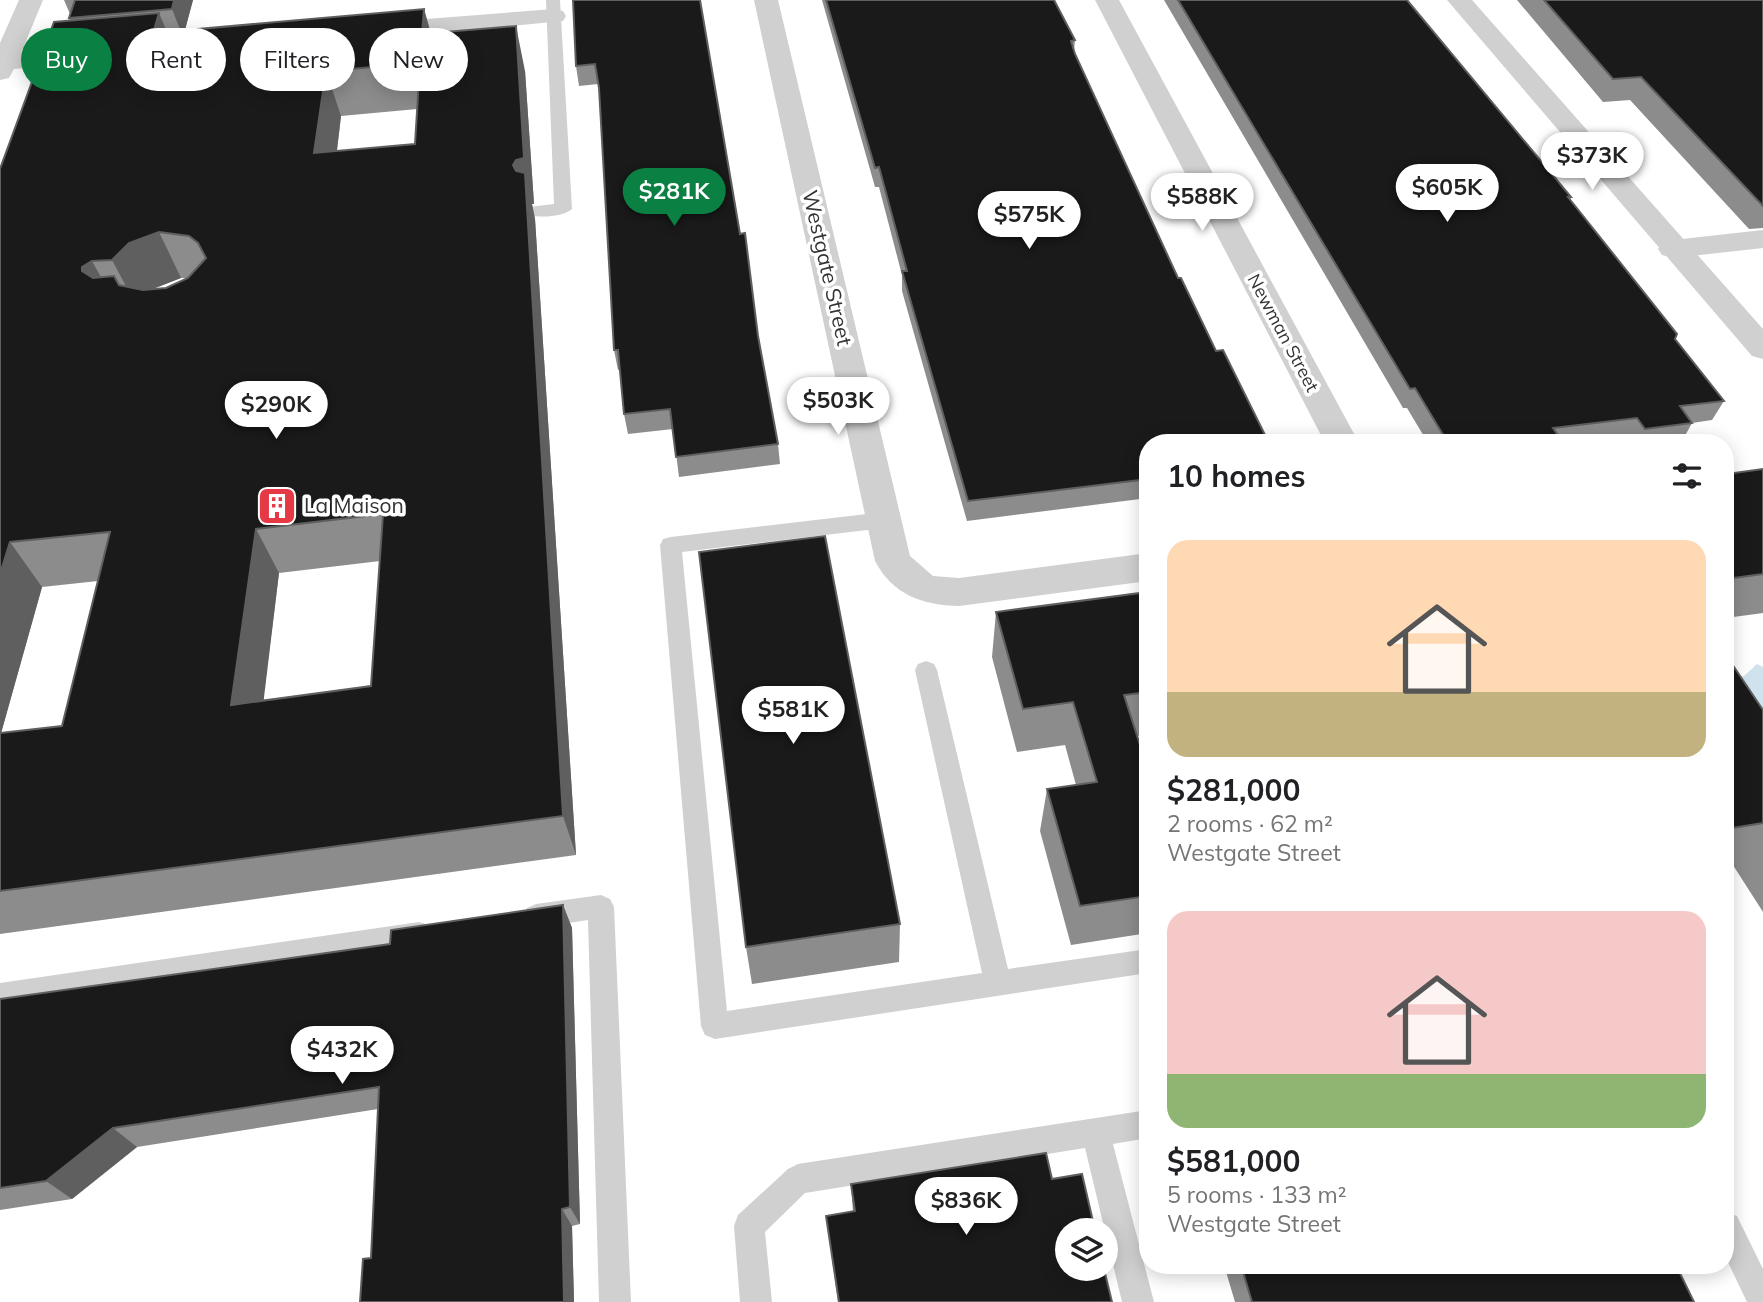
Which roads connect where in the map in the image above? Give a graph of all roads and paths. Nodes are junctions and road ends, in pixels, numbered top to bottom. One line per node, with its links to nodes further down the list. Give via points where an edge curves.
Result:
1 (31, 0): 8 (street)
2 (766, 0): 14 (street, Westgate Street)
3 (1107, 0): 13 (street, Newman Street)
4 (1459, 0): 11 (street)
5 (554, 8): 6 (street); 9 (lane, via 563,209)
6 (355, 32)
7 (120, 52): 8 (street)
8 (2, 65)
9 (535, 211)
10 (1763, 239): 11 (street)
11 (1674, 248): 12 (street)
12 (1763, 349)
13 (1337, 434)
14 (884, 520): 15 (street, Westgate Street, via 893,561 908,581 929,592); 20 (lane, via 671,545 715,1026)
15 (1139, 568)
16 (926, 670): 20 (lane)
17 (506, 921): 26 (lane, via 601,907)
18 (451, 929): 21 (lane)
19 (1139, 962): 20 (lane)
20 (998, 984)
21 (0, 996)
22 (1139, 1125): 23 (lane)
23 (1095, 1132): 27 (lane, via 798,1179 748,1226); 28 (lane)
24 (1734, 1243): 25 (lane)
25 (1762, 1300)
26 (615, 1302)
27 (757, 1302)
28 (1138, 1302)

